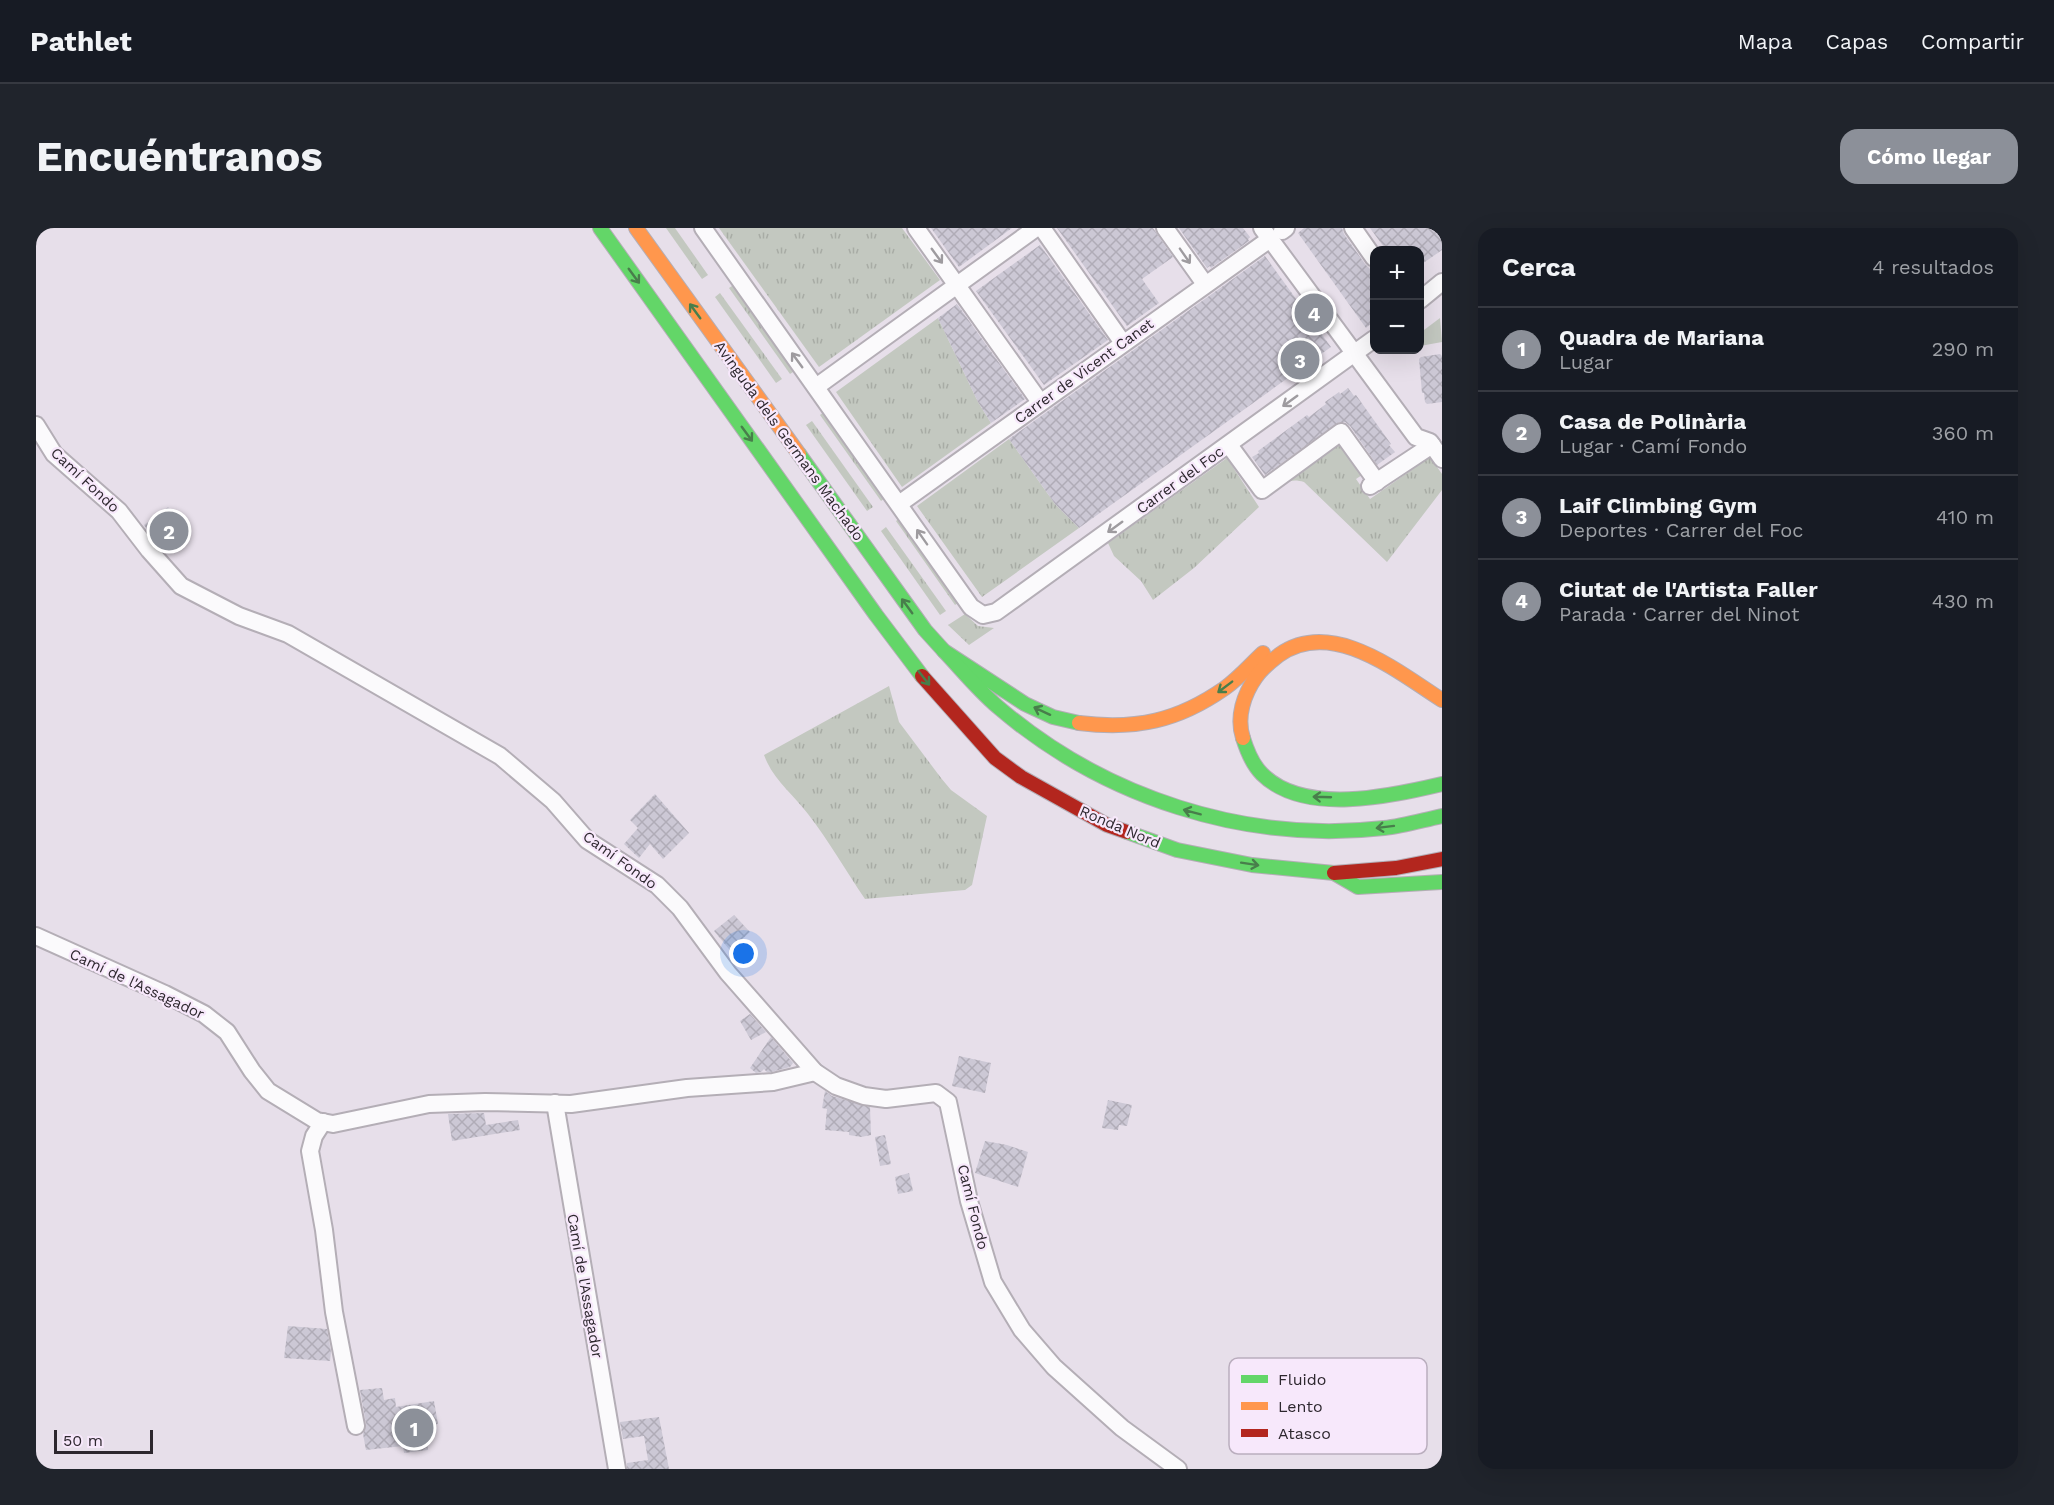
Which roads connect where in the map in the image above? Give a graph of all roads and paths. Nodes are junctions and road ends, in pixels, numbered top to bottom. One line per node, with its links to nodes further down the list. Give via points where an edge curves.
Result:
1 (600, 228): 25 (main road, Avinguda dels Germans Machado, one-way to 25)
2 (636, 228): 26 (main road, Avinguda dels Germans Machado, one-way to 2)
3 (703, 228): 18 (street, one-way to 3)
4 (916, 228): 13 (street, one-way to 13)
5 (1036, 228): 13 (street)
6 (1042, 228): 16 (street)
7 (1165, 228): 12 (street, one-way to 12)
8 (1353, 228): 10 (street)
9 (1275, 232): 12 (street, Carrer de Vicent Canet); 17 (street)
10 (1370, 252)
11 (1442, 282): 14 (street)
12 (1205, 284): 16 (street, Carrer de Vicent Canet)
13 (957, 285): 18 (street); 19 (street)
14 (1424, 296)
15 (1370, 342): 17 (street, Carrer del Foc)
16 (1124, 343): 19 (street, Carrer de Vicent Canet)
17 (1354, 354): 21 (street, via 1416,437); 22 (street, Carrer del Foc, one-way to 22)
18 (816, 387): 24 (street)
19 (1040, 402): 24 (street, Carrer de Vicent Canet)
20 (36, 425): 35 (street, Camí Fondo, via 54,454 119,511 181,586 239,616 288,634 500,756 553,801 587,840 657,885)
21 (1434, 439): 22 (street, via 1373,484 1341,432 1262,490); 23 (street)
22 (1229, 445): 24 (street, Carrer del Foc, one-way to 24, via 996,612 983,615 971,608)
23 (1442, 459)
24 (898, 504)
25 (876, 615): 32 (main road, Ronda Nord, one-way to 32, via 927,682 995,758 1057,799 1107,825 1177,850 1252,865)
26 (944, 651): 27 (main road, one-way to 26, via 1376,649 1347,637 1301,635 1262,653 1226,687 1183,713 1159,721 1105,726 1053,717 1025,704); 30 (main road, one-way to 26, via 1362,830 1324,831 1243,824 1179,808 1090,771 1060,753 998,707)
27 (1442, 689)
28 (1442, 699): 29 (main road, one-way to 28, via 1353,798 1310,797 1285,789 1268,780 1250,761 1242,737 1240,710 1254,675 1272,658 1312,641 1354,648)
29 (1442, 784)
30 (1442, 816)
31 (1442, 859): 32 (main road, Ronda Nord, via 1396,868)
32 (1334, 873): 33 (main road, via 1358,887)
33 (1442, 882)
34 (36, 936): 37 (street, Camí de l'Assagador, via 204,1014 227,1032 268,1091)
35 (815, 1072): 36 (street, via 773,1082); 40 (street, Camí Fondo, via 836,1086 864,1096 886,1099 936,1093 948,1102 969,1201 993,1282 1022,1330 1054,1367 1113,1420)
36 (555, 1103): 37 (street, via 429,1104 333,1124); 39 (street, Camí de l'Assagador)
37 (323, 1122): 38 (street, via 310,1151)
38 (356, 1426)
39 (617, 1469)
40 (1178, 1469)

